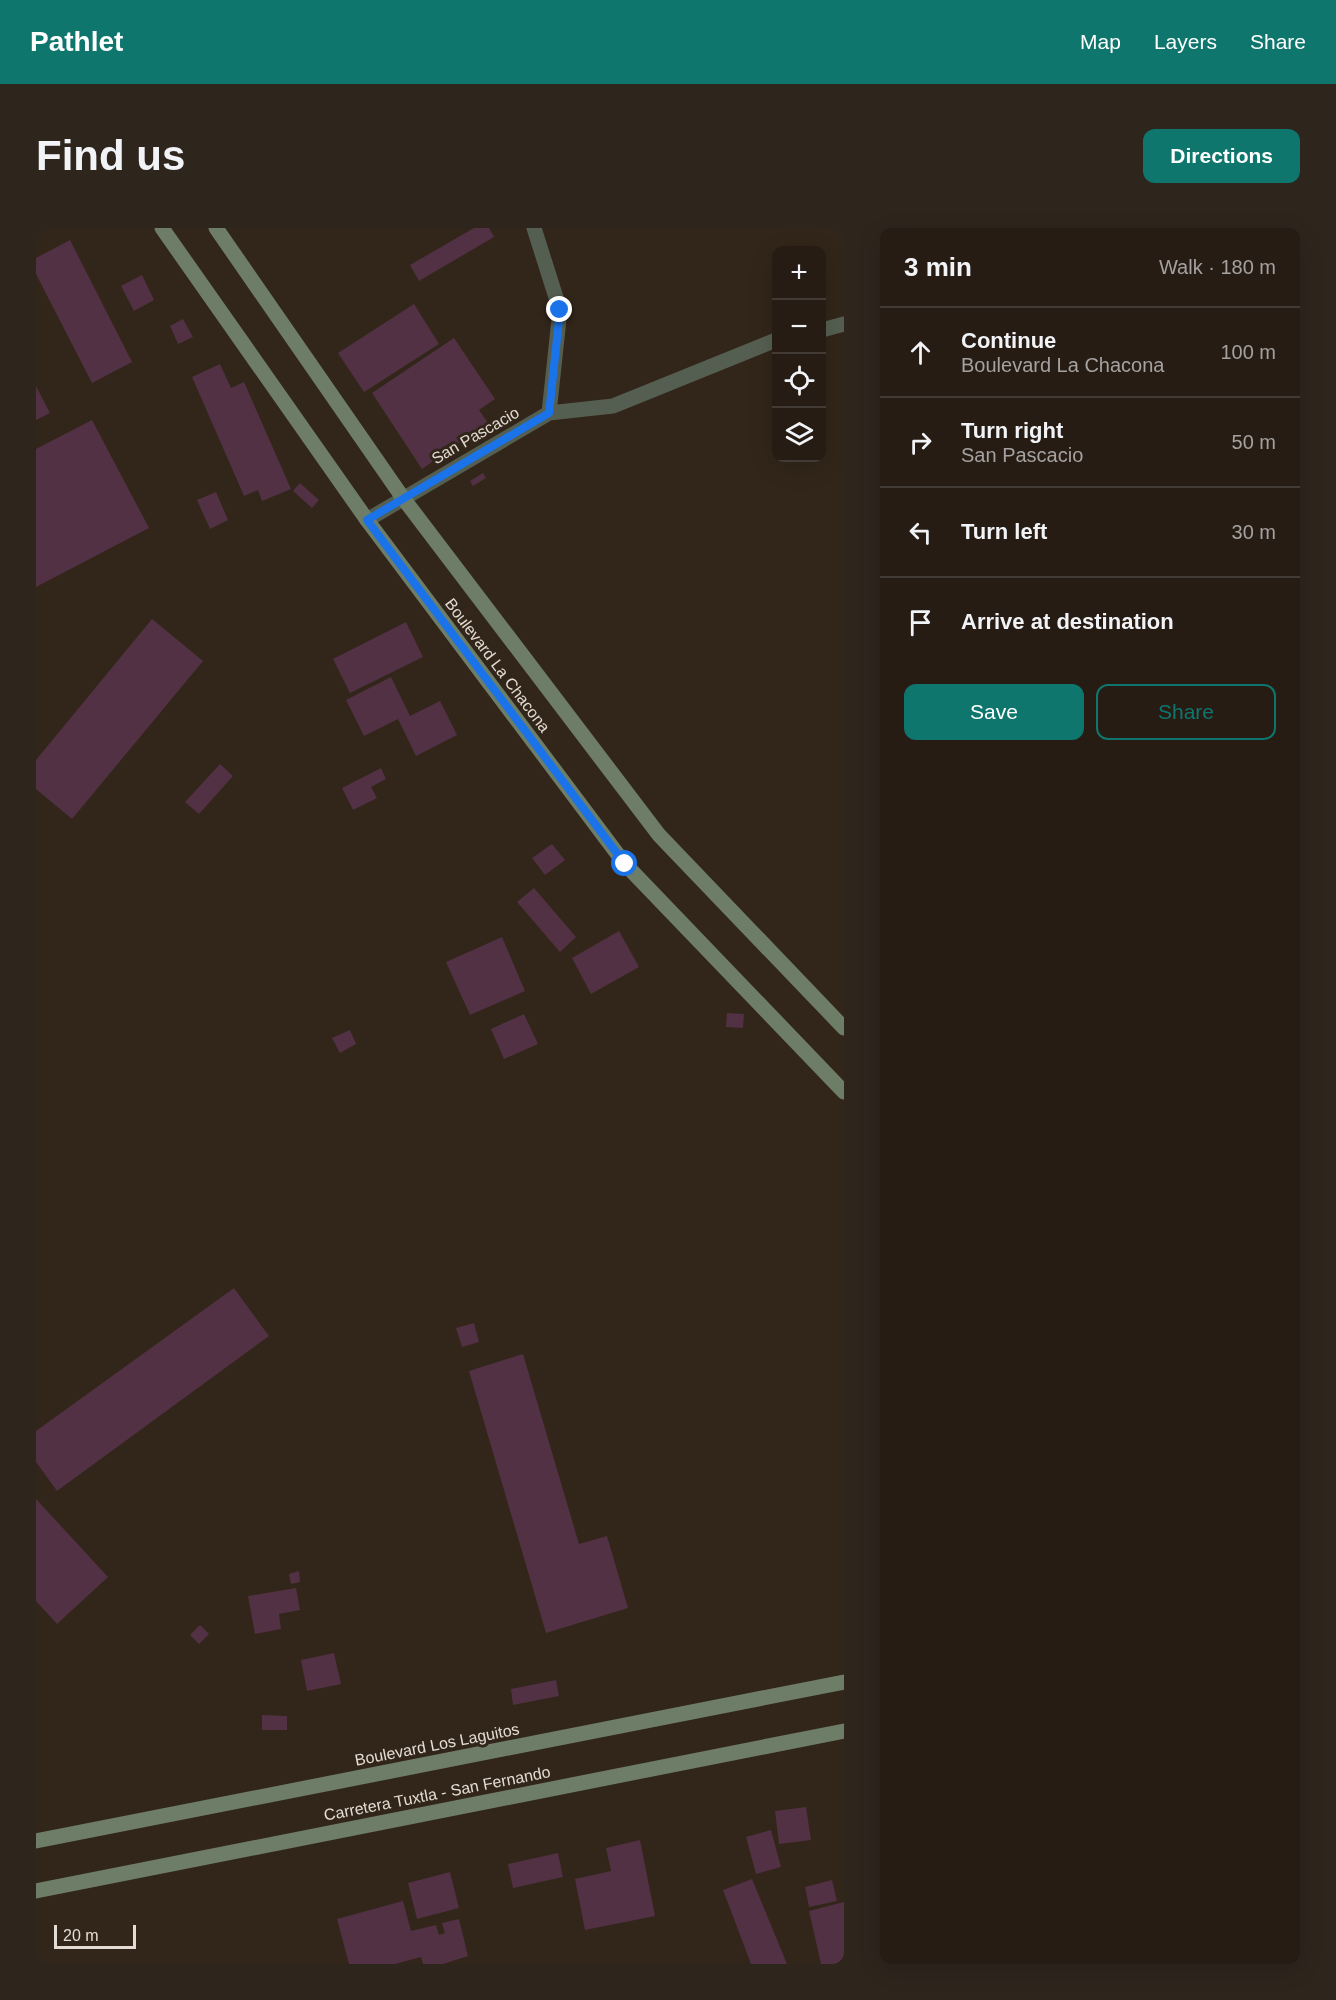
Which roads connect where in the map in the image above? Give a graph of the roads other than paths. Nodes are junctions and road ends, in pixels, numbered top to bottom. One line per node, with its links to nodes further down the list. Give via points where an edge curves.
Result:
1 (162, 228): 9 (main road, Boulevard La Chacona)
2 (216, 228): 8 (main road, Boulevard La Chacona)
3 (534, 228): 7 (street, via 560,310)
4 (844, 324): 5 (street)
5 (826, 329)
6 (772, 342): 7 (street, San Pascacio, via 613,406)
7 (549, 413): 8 (street, San Pascacio)
8 (403, 498): 9 (street, San Pascacio); 10 (main road, Boulevard La Chacona, via 658,835)
9 (367, 520): 11 (main road, Boulevard La Chacona, via 625,864)
10 (844, 1028)
11 (844, 1092)
12 (844, 1682): 14 (main road, Boulevard Los Laguitos)
13 (844, 1731): 15 (main road, Carretera Tuxtla - San Fernando)
14 (36, 1841)
15 (36, 1891)

